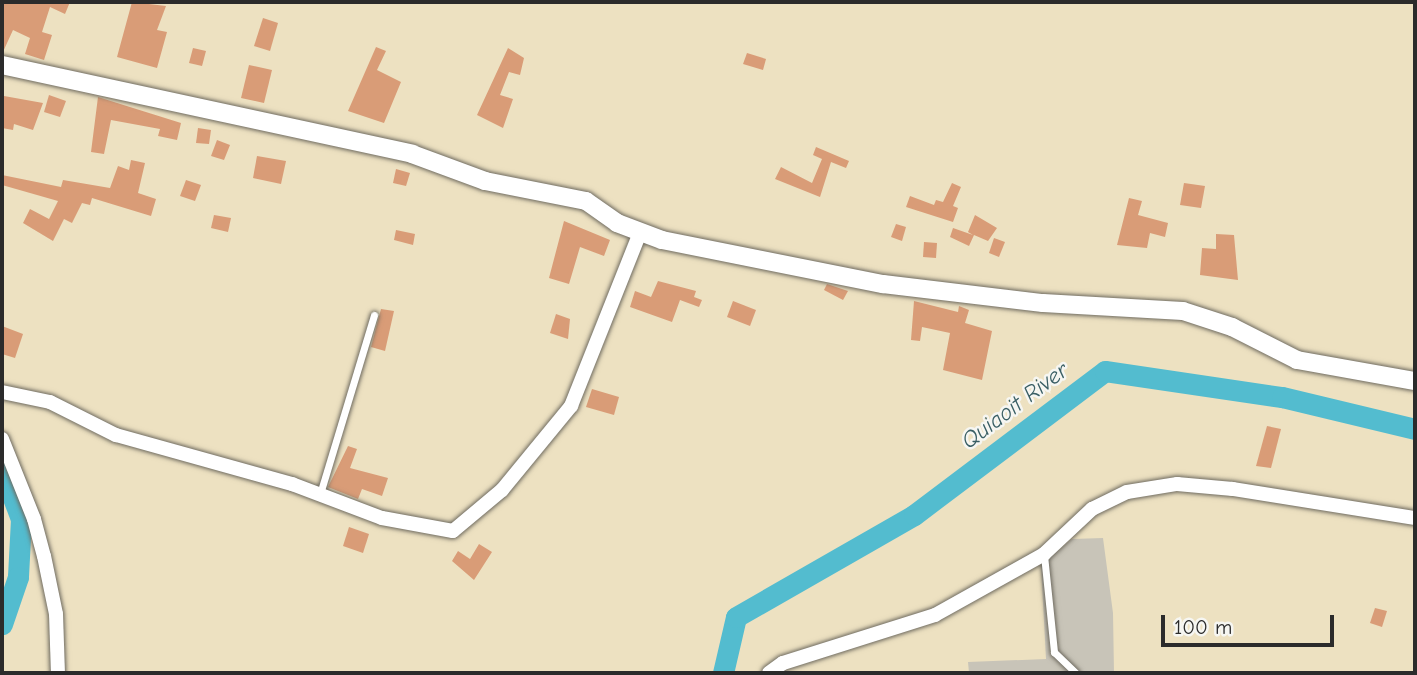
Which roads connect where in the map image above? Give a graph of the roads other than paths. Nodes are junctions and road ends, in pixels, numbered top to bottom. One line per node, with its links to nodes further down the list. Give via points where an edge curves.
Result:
1 (2, 65): 2 (street, via 412,154 485,181 586,201)
2 (640, 233): 4 (street, via 883,284 1043,303 1183,311 1232,327 1297,359); 7 (street, via 571,406 530,459 461,528 453,531 382,518)
3 (374, 315): 7 (lane)
4 (1415, 381)
5 (2, 392): 7 (street, via 50,402 130,439)
6 (2, 439): 10 (street, via 44,556 56,614)
7 (320, 495)
8 (1415, 518): 9 (street, via 1177,484 1105,501)
9 (1044, 554): 11 (street, via 935,615 783,663); 12 (lane, via 1054,652)
10 (58, 673)
11 (769, 673)
12 (1076, 673)

